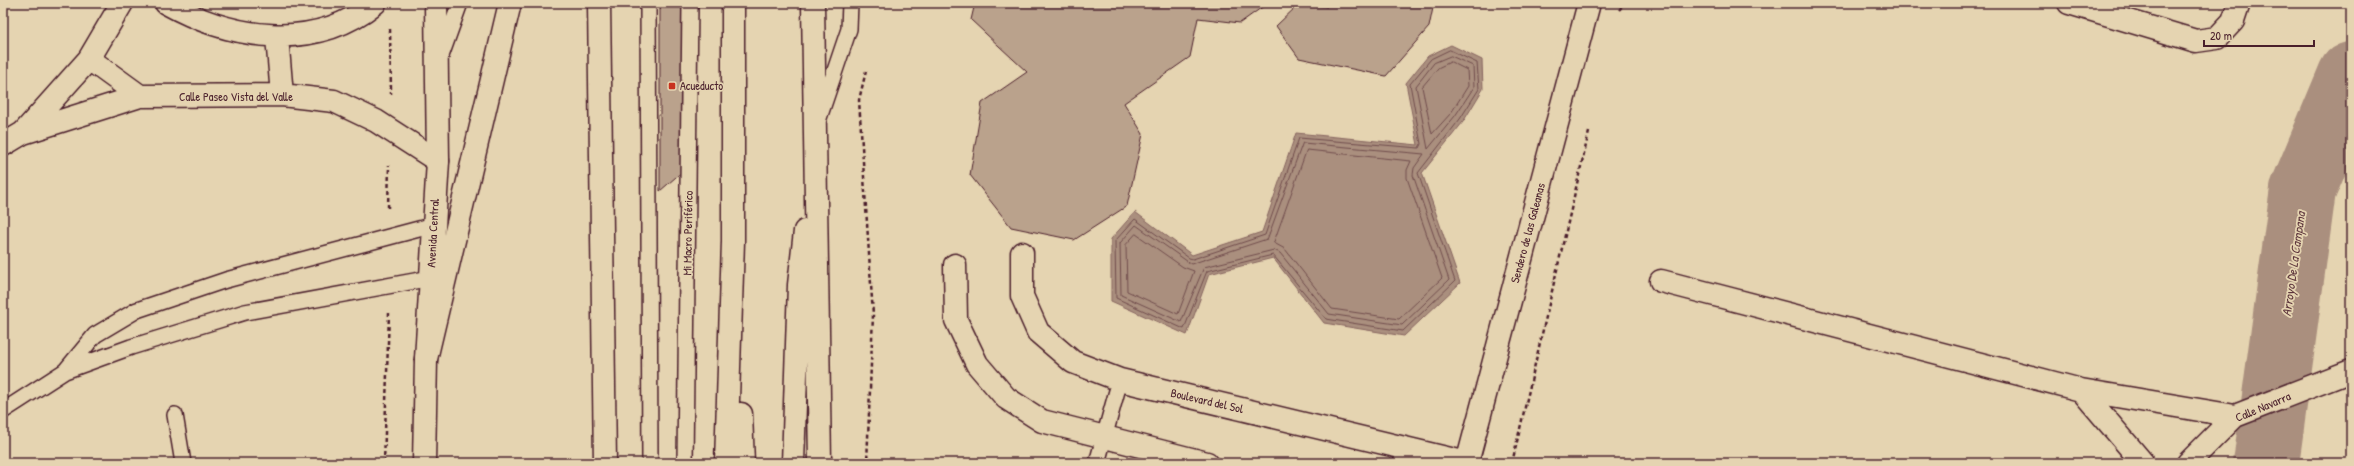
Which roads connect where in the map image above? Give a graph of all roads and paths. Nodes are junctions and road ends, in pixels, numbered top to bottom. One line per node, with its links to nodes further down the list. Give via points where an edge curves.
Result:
1 (122, 3): 19 (main road, Calle Paseo Vista del Valle)
2 (166, 3): 18 (main road, via 225,27)
3 (375, 3): 18 (main road, via 327,30)
4 (436, 3): 21 (main road, Avenida Central)
5 (460, 3): 21 (lane)
6 (510, 3): 35 (main road)
7 (599, 3): 47 (main road)
8 (648, 3): 48 (lane)
9 (690, 3): 49 (lane, Mi Macro Periférico)
10 (733, 3): 30 (main road)
11 (813, 3): 24 (main road)
12 (850, 3): 24 (lane, via 849,29)
13 (1588, 3): 57 (main road, Sendero de las Galeanas)
14 (1625, 3): 17 (path)
15 (2069, 3): 16 (main road, via 2196,41 2217,38 2233,20)
16 (2239, 3)
17 (1616, 13)
18 (277, 37): 22 (main road)
19 (89, 59): 23 (main road); 26 (main road, Calle Paseo Vista del Valle)
20 (867, 64): 54 (path, via 860,100 873,315)
21 (437, 66): 28 (main road, Avenida Central)
22 (282, 95): 23 (main road, Calle Paseo Vista del Valle); 28 (main road, Calle Paseo Vista del Valle, via 334,101 376,121)
23 (140, 96): 26 (main road, Calle Paseo Vista del Valle)
24 (815, 128): 52 (main road, via 799,285); 53 (main road)
25 (1589, 130): 58 (path)
26 (23, 133): 27 (main road, Calle Paseo Vista del Valle)
27 (3, 145)
28 (438, 161): 29 (main road, Avenida Central)
29 (434, 224): 33 (main road, Avenida Central); 36 (lane, via 226,280 137,310 95,335)
30 (733, 241): 50 (main road); 51 (main road)
31 (1022, 254): 38 (main road, Boulevard del Sol, via 1022,296 1038,332 1073,362)
32 (955, 265): 43 (main road, via 956,320 977,364 996,387 1006,398 1042,421)
33 (431, 278): 35 (main road, Avenida Central); 36 (lane, via 245,312 131,347)
34 (1662, 281): 39 (main road)
35 (426, 359): 46 (main road, Avenida Central)
36 (65, 371): 40 (lane)
37 (2351, 371): 42 (main road, Calle Navarra)
38 (1120, 380): 43 (lane); 44 (main road, Boulevard del Sol)
39 (2081, 390): 42 (main road); 59 (main road)
40 (3, 411)
41 (175, 415): 45 (lane)
42 (2235, 416): 60 (main road, Calle Navarra)
43 (1105, 437): 55 (lane); 56 (main road)
44 (1403, 455): 57 (main road, Boulevard del Sol)
45 (183, 463)
46 (424, 463)
47 (605, 463)
48 (650, 463)
49 (685, 463)
50 (726, 463)
51 (743, 463)
52 (793, 463)
53 (820, 463)
54 (867, 463)
55 (1097, 463)
56 (1207, 463)
57 (1467, 463)
58 (1512, 463)
59 (2143, 463)
60 (2188, 463)

